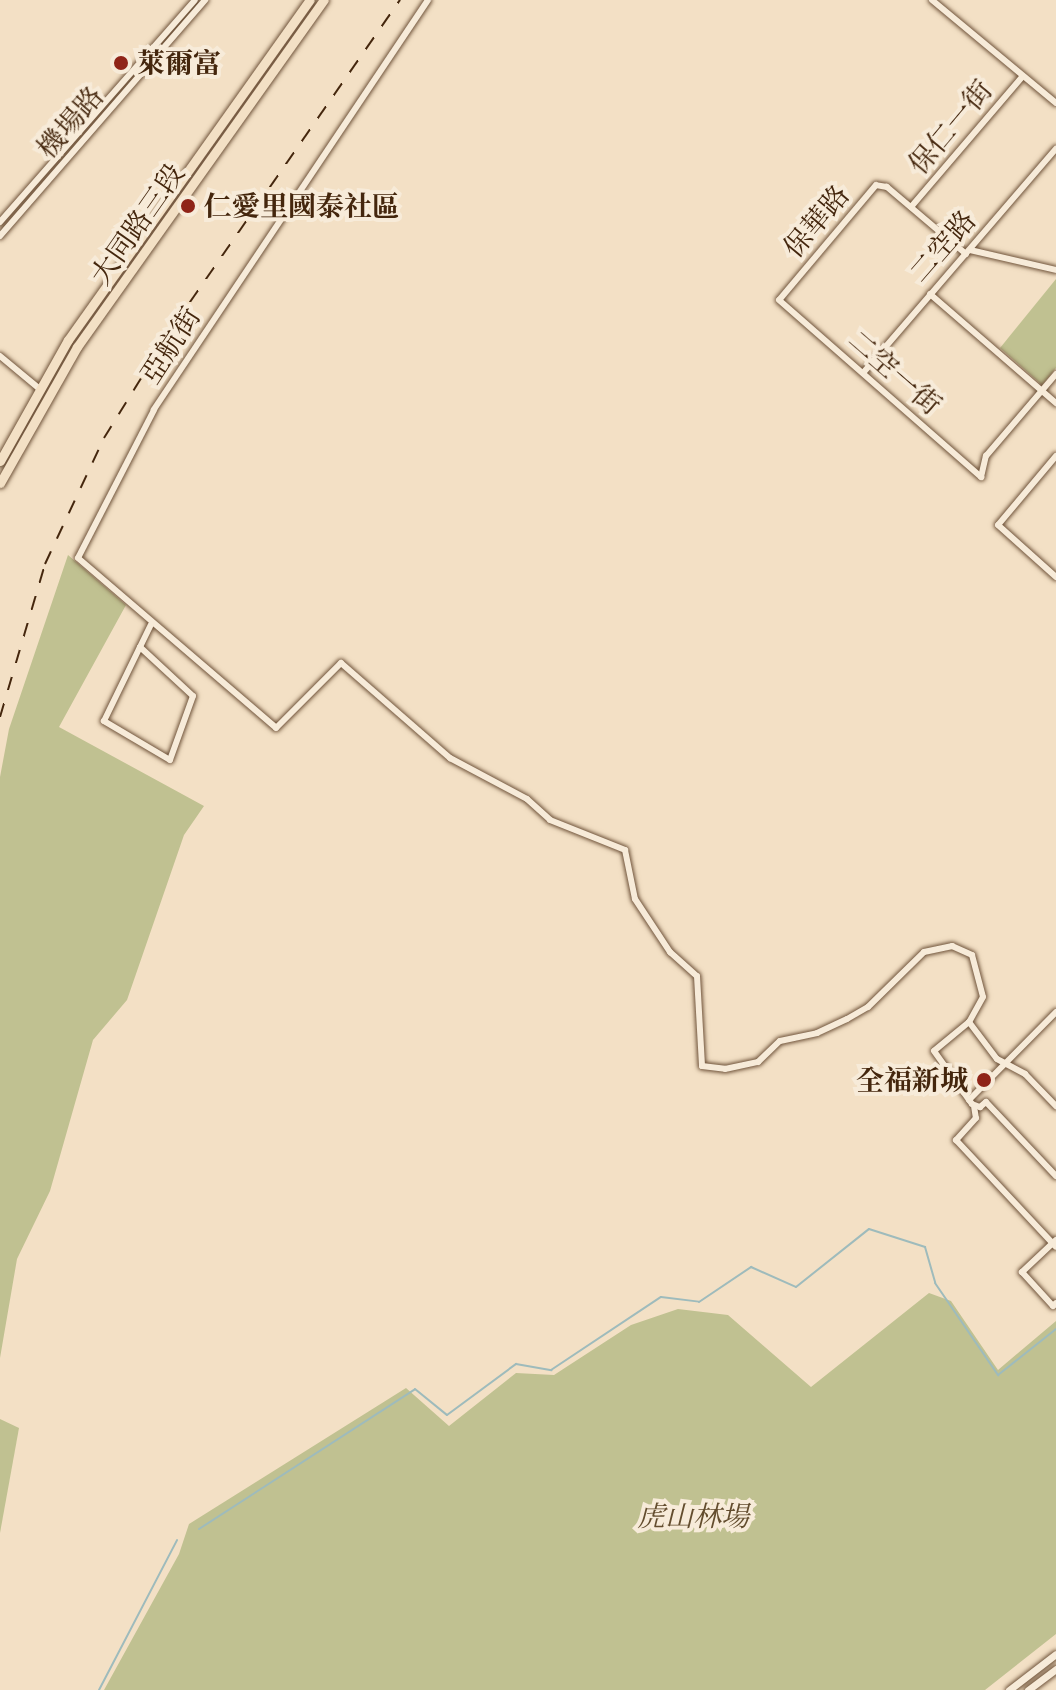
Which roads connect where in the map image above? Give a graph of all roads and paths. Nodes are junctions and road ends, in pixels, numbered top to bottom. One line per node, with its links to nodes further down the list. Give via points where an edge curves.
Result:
1 (195, 0): 11 (street, 機場路)
2 (205, 0): 12 (street, 機場路)
3 (310, 0): 21 (main road, 大同路三段)
4 (324, 0): 21 (main road, 大同路三段)
5 (428, 0): 27 (street, 亞航街, via 154,410 78,552 78,558)
6 (932, 0): 7 (street)
7 (1023, 76): 8 (street); 10 (street, 保仁一街)
8 (1056, 103)
9 (1056, 149): 13 (street, 二空路)
10 (911, 207): 13 (street, 保華路); 16 (street, 保華路, via 887,187 876,185)
11 (0, 222)
12 (0, 236)
13 (968, 252): 14 (street, 保華路); 15 (street, 二空路)
14 (1056, 270)
15 (930, 294): 18 (street, 二空路); 20 (street)
16 (779, 300): 18 (street, 二空一街)
17 (0, 356): 21 (street)
18 (863, 373): 20 (street, 二空一街, via 981,477 986,456)
19 (1056, 374): 20 (street)
20 (1041, 390): 22 (street)
21 (42, 391): 24 (main road, 大同路三段); 25 (main road, 大同路三段)
22 (1056, 403)
23 (1056, 456): 26 (street, via 998,525)
24 (0, 461)
25 (0, 483)
26 (1056, 577)
27 (151, 624): 28 (street); 30 (street, 亞航街, via 276,728 341,663 450,758 527,799 550,820 625,850 635,899 670,952 697,976 702,1066 725,1069 758,1062 780,1041 847,1019 890,988 915,956 952,946 972,955 983,997)
28 (140, 647): 28 (street, via 193,696 170,760 104,721)
29 (1056, 1012): 31 (street)
30 (969, 1022): 31 (street); 34 (street, via 934,1051)
31 (1005, 1063): 32 (street); 35 (street, via 1025,1074)
32 (983, 1091): 33 (street); 34 (street, via 975,1090)
33 (986, 1102): 34 (street); 36 (street)
34 (973, 1105): 37 (street, via 976,1118 956,1140)
35 (1056, 1106)
36 (1056, 1176)
37 (1055, 1243): 38 (street, via 1022,1272 1053,1306)
38 (1056, 1303)
39 (1056, 1654): 41 (street)
40 (1056, 1669): 42 (street)
41 (1009, 1690)
42 (1028, 1690)

